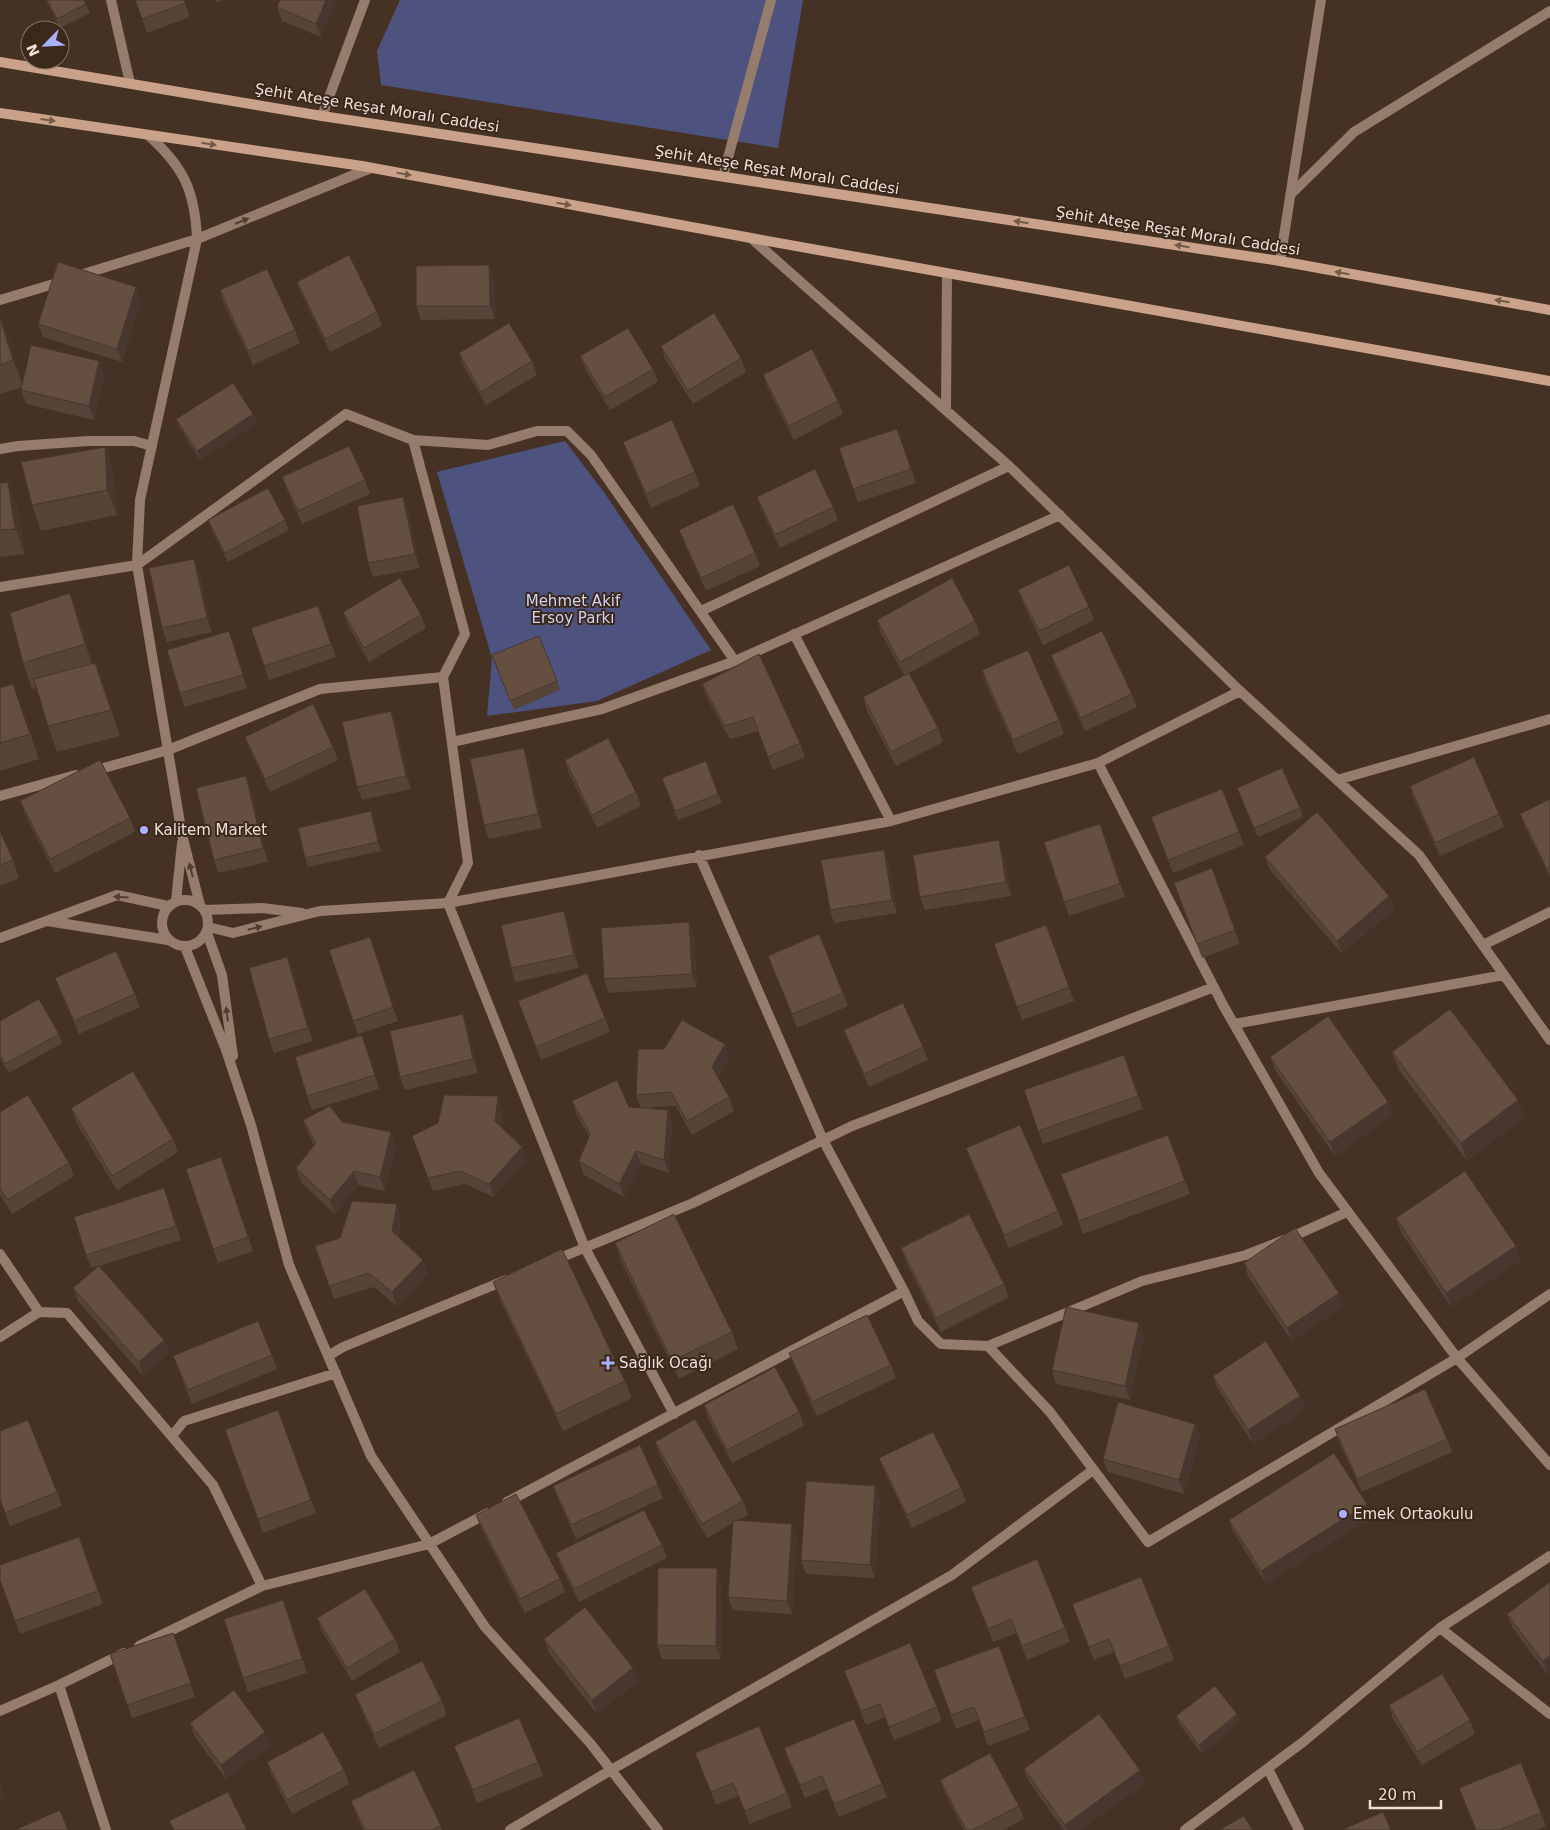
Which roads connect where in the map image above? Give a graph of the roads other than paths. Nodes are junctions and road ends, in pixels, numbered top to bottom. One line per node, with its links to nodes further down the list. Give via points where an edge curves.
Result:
1 (110, 0): 7 (street)
2 (365, 0): 9 (street)
3 (771, 0): 12 (street)
4 (1321, 0): 13 (street)
5 (1550, 11): 13 (street, via 1354,132)
6 (0, 62): 7 (main road, Şehit Ateşe Reşat Moralı Caddesi)
7 (130, 83): 9 (main road, Şehit Ateşe Reşat Moralı Caddesi)
8 (0, 113): 10 (main road, one-way to 10)
9 (322, 116): 12 (main road, Şehit Ateşe Reşat Moralı Caddesi)
10 (148, 135): 11 (main road, one-way to 11); 15 (street, via 167,152 184,175 193,206)
11 (371, 168): 14 (main road, one-way to 14); 15 (street, one-way to 11)
12 (723, 176): 16 (main road, Şehit Ateşe Reşat Moralı Caddesi, one-way to 12)
13 (1291, 194): 16 (street)
14 (750, 238): 17 (main road); 21 (street)
15 (197, 239): 18 (street); 23 (street)
16 (1280, 262): 19 (main road, Şehit Ateşe Reşat Moralı Caddesi, one-way to 16)
17 (947, 273): 20 (main road); 21 (street)
18 (0, 300)
19 (1550, 310)
20 (1550, 381)
21 (946, 409): 25 (street)
22 (413, 440): 27 (street, via 346,414); 29 (street, via 488,445 537,431 567,431 591,455); 32 (street, via 465,634)
23 (152, 446): 24 (street, via 134,441 88,441); 27 (street, via 140,500)
24 (0, 449)
25 (1010, 466): 26 (street); 29 (street)
26 (1060, 515): 30 (street); 33 (street)
27 (137, 565): 28 (street); 36 (street)
28 (0, 587)
29 (702, 611): 31 (street)
30 (794, 634): 31 (street); 40 (street)
31 (735, 661): 35 (street, via 602,709)
32 (444, 677): 35 (street); 36 (street, via 320,689)
33 (1240, 691): 37 (street); 38 (street)
34 (1550, 719): 38 (street)
35 (452, 742): 43 (street, via 468,863)
36 (168, 750): 39 (street); 41 (street)
37 (1098, 762): 40 (street); 55 (street)
38 (1337, 780): 52 (street, via 1419,855)
39 (0, 796)
40 (891, 821): 42 (street)
41 (182, 835): 44 (street); 45 (street, one-way to 41)
42 (699, 855): 43 (street); 59 (street)
43 (448, 903): 47 (street); 61 (street)
44 (172, 904): 45 (street, via 186,900); 48 (street, one-way to 48, via 117,895); 51 (street, via 162,923)
45 (202, 908): 47 (street, via 262,908); 49 (street, via 207,914)
46 (1550, 912): 52 (street)
47 (308, 914): 49 (street, one-way to 47, via 233,933)
48 (46, 921): 50 (street); 51 (street)
49 (208, 930): 53 (street, via 202,940); 58 (street, one-way to 49, via 222,976)
50 (0, 938)
51 (168, 940): 53 (street)
52 (1483, 945): 54 (street)
53 (185, 947): 58 (street)
54 (1504, 975): 56 (street); 57 (street)
55 (1214, 988): 56 (street); 59 (street, via 861,1122)
56 (1234, 1024): 60 (street, via 1319,1173)
57 (1550, 1040)
58 (236, 1080): 70 (street, via 289,1265)
59 (823, 1140): 61 (street, via 693,1203); 65 (street)
60 (1347, 1212): 69 (street, via 1246,1255 1142,1281); 71 (street)
61 (585, 1248): 63 (street); 73 (street)
62 (0, 1254): 67 (street)
63 (549, 1262)
64 (514, 1277): 70 (street)
65 (904, 1291): 69 (street, via 918,1320 941,1344); 73 (street)
66 (1550, 1294): 71 (street)
67 (39, 1312): 68 (street); 74 (street, via 67,1313)
68 (0, 1336)
69 (988, 1346): 76 (street, via 1050,1412)
70 (328, 1356): 72 (street)
71 (1457, 1358): 75 (street); 76 (street, via 1148,1542)
72 (336, 1373): 74 (street, via 184,1421); 77 (street, via 371,1456)
73 (674, 1414): 77 (street)
74 (172, 1436): 79 (street, via 213,1485)
75 (1550, 1465)
76 (1093, 1470): 85 (street, via 952,1575)
77 (428, 1544): 79 (street); 85 (street, via 485,1627)
78 (1550, 1556): 80 (street)
79 (262, 1586): 81 (street)
80 (1440, 1628): 83 (street); 84 (street)
81 (60, 1685): 82 (street); 86 (street)
82 (0, 1710)
83 (1550, 1714)
84 (1268, 1769): 89 (street); 90 (street)
85 (611, 1770): 87 (street); 88 (street)
86 (106, 1830)
87 (510, 1830)
88 (658, 1830)
89 (1185, 1830)
90 (1299, 1830)

